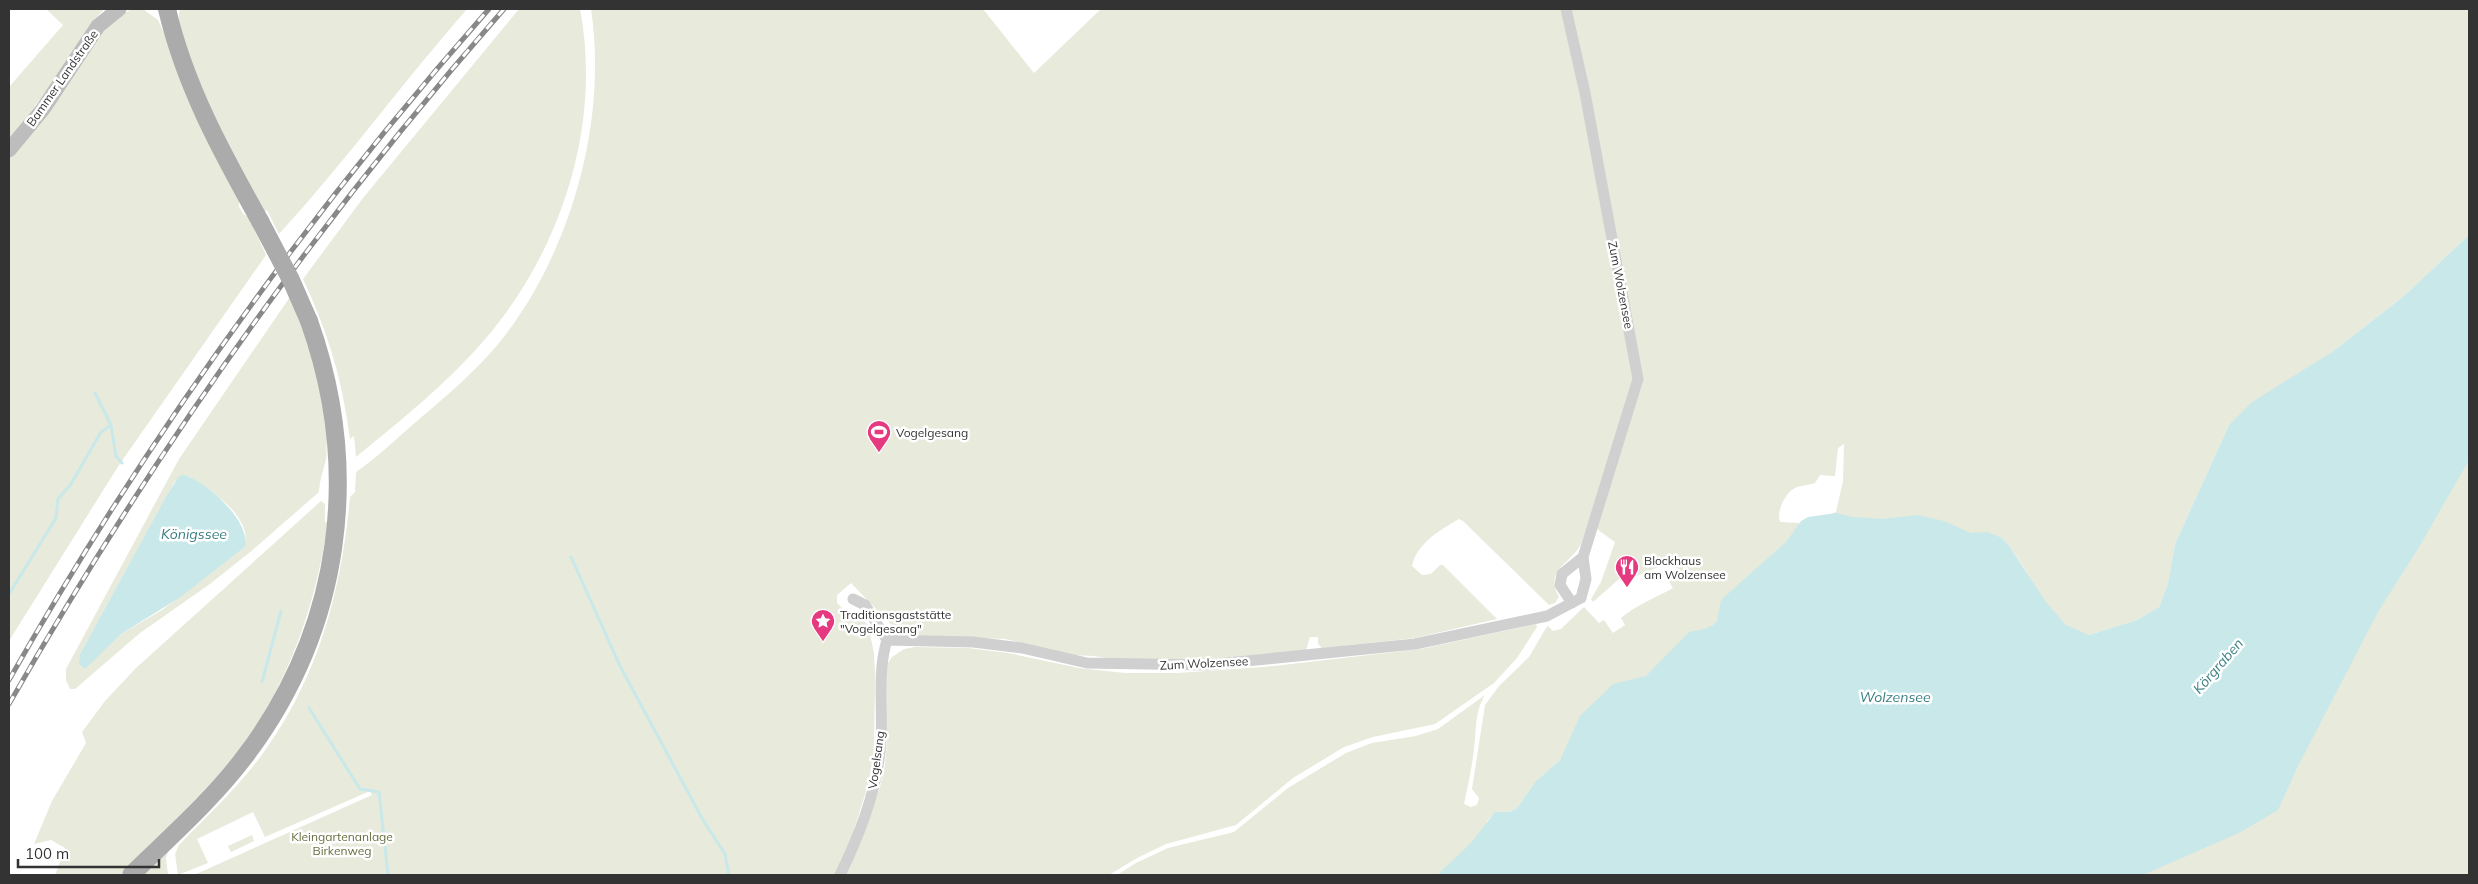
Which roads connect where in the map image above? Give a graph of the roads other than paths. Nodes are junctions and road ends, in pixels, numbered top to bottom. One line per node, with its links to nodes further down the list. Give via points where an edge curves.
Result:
1 (119, 9): 4 (main road, Bammer Landstraße, via 98,26 43,109)
2 (167, 9): 9 (main road, bridge, via 203,115 291,280 309,321 328,385 338,453 337,510 332,560 318,614 281,702 233,771)
3 (1566, 9): 5 (street, Zum Wolzensee, via 1585,93 1638,379)
4 (9, 150)
5 (1582, 557): 7 (street, Zum Wolzensee, via 1586,579 1581,598); 7 (street, via 1562,574 1560,585)
6 (853, 599): 8 (street, via 865,605)
7 (1572, 603): 8 (street, Zum Wolzensee, via 1547,616 1415,644 1207,665 1087,663 1022,648 981,643)
8 (888, 640): 10 (street, Vogelsang, via 881,661 881,741 874,788)
9 (132, 875)
10 (840, 875)

